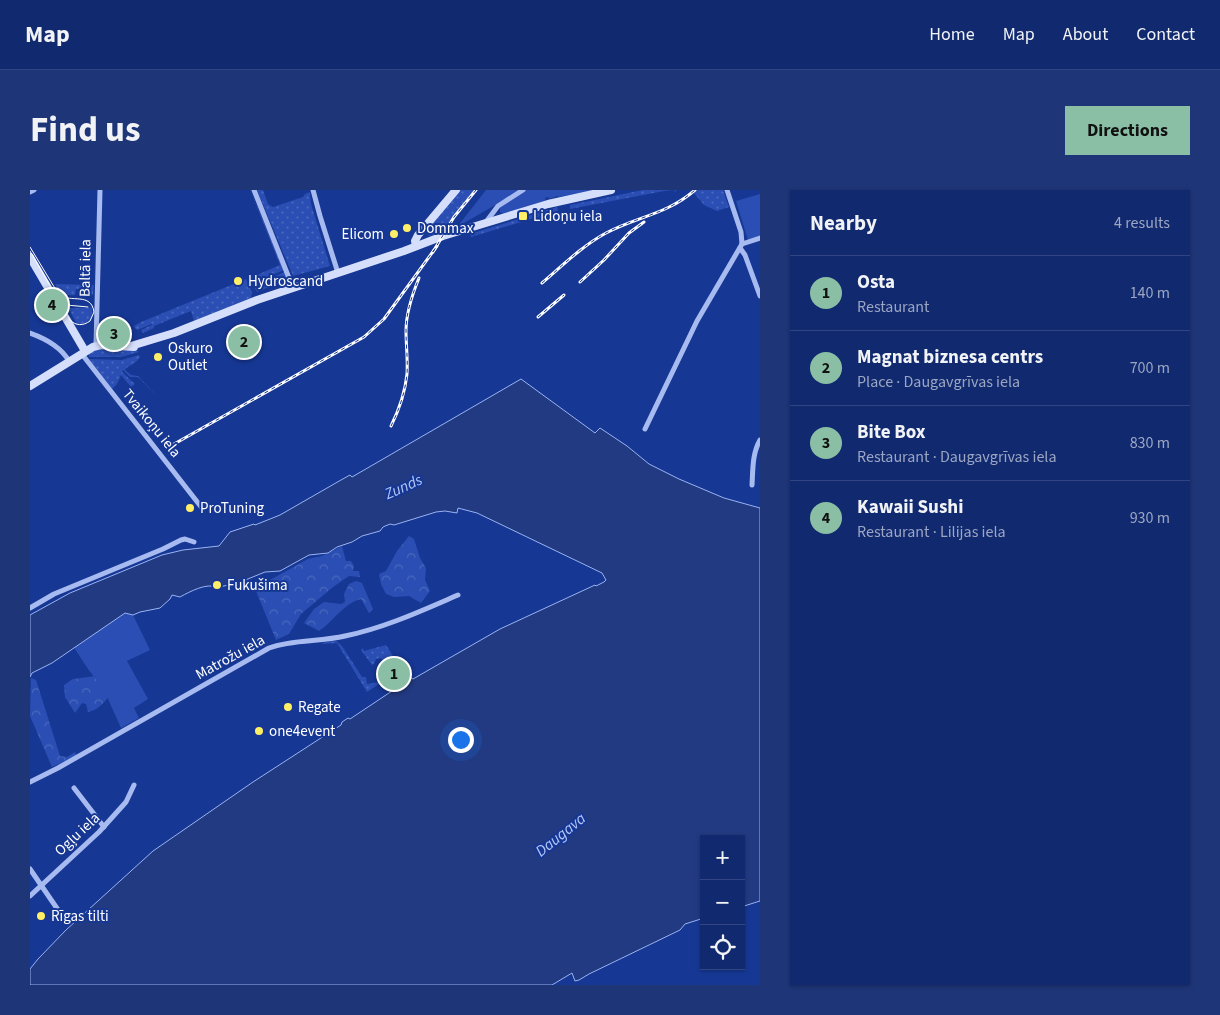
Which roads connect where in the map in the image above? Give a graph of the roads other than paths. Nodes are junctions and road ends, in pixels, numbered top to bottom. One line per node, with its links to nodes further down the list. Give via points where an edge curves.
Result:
1 (34, 190): 9 (street)
2 (100, 190): 21 (street, Baltā iela)
3 (254, 190): 16 (street)
4 (314, 190): 15 (street)
5 (456, 190): 12 (main road, via 418,235)
6 (523, 190): 10 (street, via 498,206)
7 (611, 190): 10 (main road)
8 (727, 190): 13 (street, via 741,232)
9 (30, 192)
10 (485, 222): 12 (main road)
11 (760, 238): 13 (street)
12 (416, 246): 15 (main road)
13 (741, 246): 17 (street); 25 (street, via 697,321)
14 (30, 258): 22 (main road)
15 (338, 273): 16 (main road)
16 (293, 288): 21 (main road, via 242,305 143,347)
17 (760, 296)
18 (30, 329): 20 (street)
19 (30, 333): 20 (street)
20 (38, 336): 23 (street, via 59,349)
21 (96, 346): 22 (main road)
22 (83, 352): 23 (main road); 28 (street, Tvaikoņu iela)
23 (69, 361): 24 (main road)
24 (30, 386)
25 (645, 429)
26 (760, 440): 27 (street, via 754,456)
27 (752, 484)
28 (202, 508)
29 (194, 542): 31 (street, via 181,540 54,594)
30 (458, 595): 32 (street, Matrožu iela, via 382,627 269,648)
31 (30, 608)
32 (30, 782)
33 (134, 785): 35 (street, Ogļu iela, via 126,802)
34 (74, 788): 35 (street)
35 (104, 827): 37 (street, Ogļu iela)
36 (30, 869): 37 (street)
37 (41, 885): 38 (street, Ogļu iela); 39 (street)
38 (30, 896)
39 (67, 922)

